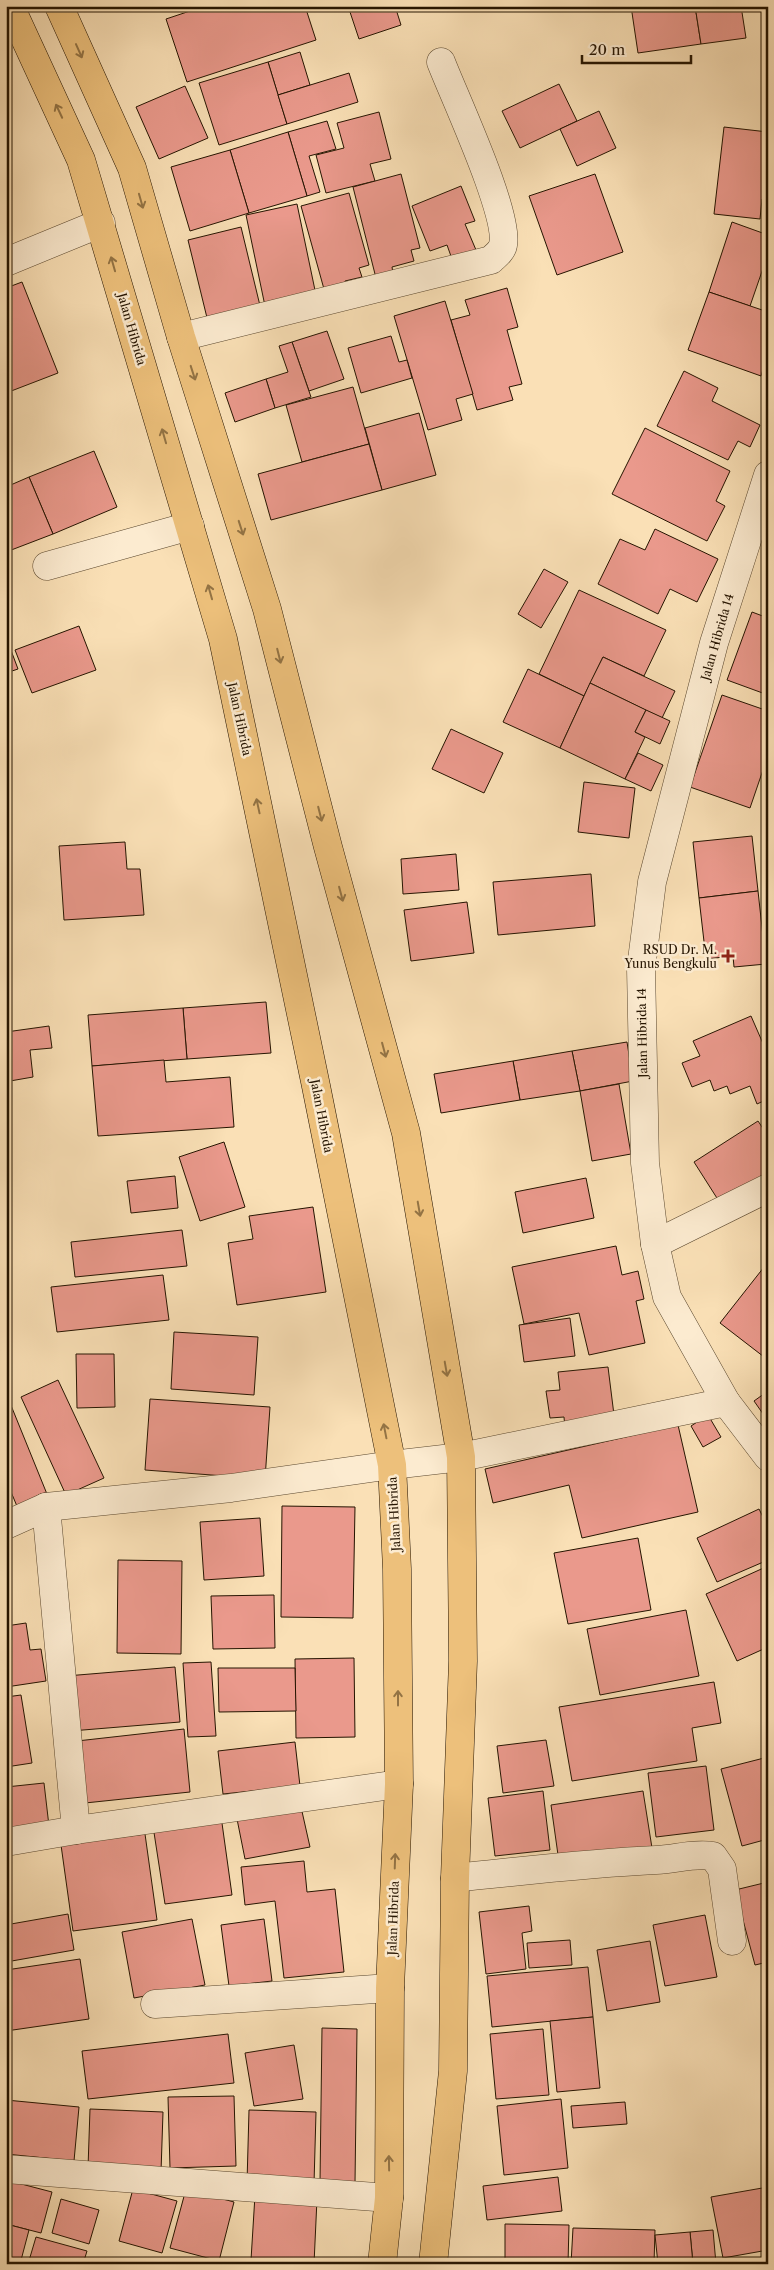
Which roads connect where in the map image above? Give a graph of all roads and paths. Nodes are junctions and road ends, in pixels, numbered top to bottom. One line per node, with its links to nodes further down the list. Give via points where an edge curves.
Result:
1 (10, 6): 4 (main road, Jalan Hibrida, one-way to 1, via 81,160)
2 (60, 6): 6 (main road, one-way to 6, via 132,168)
3 (440, 62): 6 (street, via 504,230 503,247 491,260)
4 (101, 224): 5 (street); 8 (main road, Jalan Hibrida, one-way to 4)
5 (6, 262)
6 (181, 337): 14 (main road, one-way to 14, via 267,609 406,1133)
7 (768, 475): 11 (street, Jalan Hibrida 14, via 714,643 652,882 641,968 645,1163)
8 (190, 526): 9 (street); 15 (main road, Jalan Hibrida, one-way to 8, via 223,639)
9 (47, 566)
10 (768, 1188): 11 (street)
11 (655, 1244): 12 (street, Jalan Hibrida 14, via 667,1297)
12 (726, 1402): 13 (street, Jalan Hibrida 14); 14 (street)
13 (768, 1457)
14 (461, 1458): 15 (street); 21 (main road, via 463,1661)
15 (392, 1465): 16 (street, via 230,1488); 18 (main road, Jalan Hibrida, one-way to 15, via 397,1569)
16 (46, 1506): 17 (street); 19 (street)
17 (6, 1525)
18 (398, 1784): 19 (street); 23 (main road, Jalan Hibrida, one-way to 18)
19 (76, 1830): 20 (street)
20 (6, 1842)
21 (455, 1878): 22 (street, via 602,1862 700,1854 713,1856 722,1869); 28 (main road, via 453,2071)
22 (732, 1941)
23 (390, 1988): 24 (street); 26 (main road, Jalan Hibrida, one-way to 23)
24 (155, 2004)
25 (6, 2169): 26 (street)
26 (389, 2198): 27 (main road, Jalan Hibrida)
27 (382, 2264)
28 (433, 2264)

